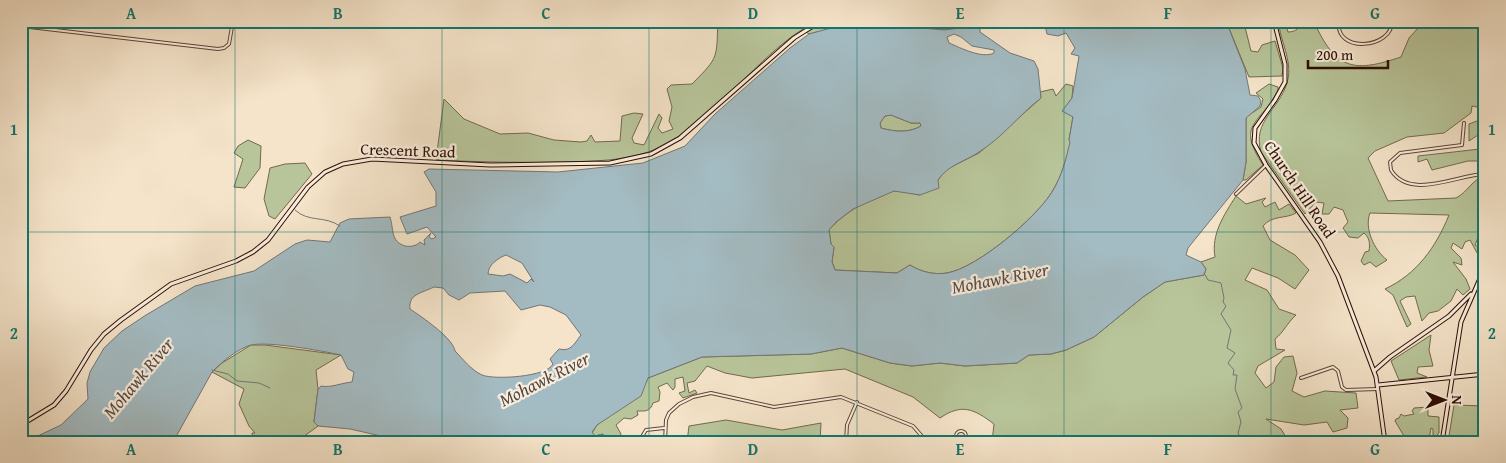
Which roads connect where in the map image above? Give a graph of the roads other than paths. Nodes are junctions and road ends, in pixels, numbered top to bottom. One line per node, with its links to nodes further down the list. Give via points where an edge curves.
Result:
1 (232, 21): 6 (street, via 227,48 218,49)
2 (821, 21): 19 (street, Crescent Road, via 797,36 680,138 631,160 528,166 362,160 335,167 308,187 268,240 253,252 171,284 120,320 91,350 60,399)
3 (1274, 21): 8 (street, Church Hill Road, via 1286,72 1280,92 1254,132 1256,148)
4 (1339, 21): 5 (street, via 1338,28 1344,38 1359,45 1384,38 1390,32)
5 (1392, 21)
6 (21, 26)
7 (1464, 123): 9 (street, via 1462,145 1400,153 1390,162 1391,170 1400,179 1415,184 1449,182)
8 (1266, 164): 10 (street); 13 (street, Church Hill Road, via 1327,253)
9 (1485, 174)
10 (1236, 194)
11 (1485, 268): 12 (street)
12 (1473, 291): 13 (street, via 1449,316); 15 (street, via 1461,322)
13 (1374, 372): 17 (street, Church Hill Road)
14 (1485, 374): 15 (street)
15 (1451, 377): 17 (street); 25 (street)
16 (1301, 378): 17 (street, via 1333,367 1346,390)
17 (1378, 387): 24 (street, Church Hill Road)
18 (857, 402): 20 (street, via 833,397 774,407 719,394 705,394 672,409); 22 (street, via 847,425); 23 (street, via 913,426)
19 (21, 425)
20 (664, 428): 21 (street); 21 (street, via 646,430 643,435 644,439)
21 (664, 441)
22 (846, 442)
23 (926, 442)
24 (1385, 442)
25 (1442, 442)

